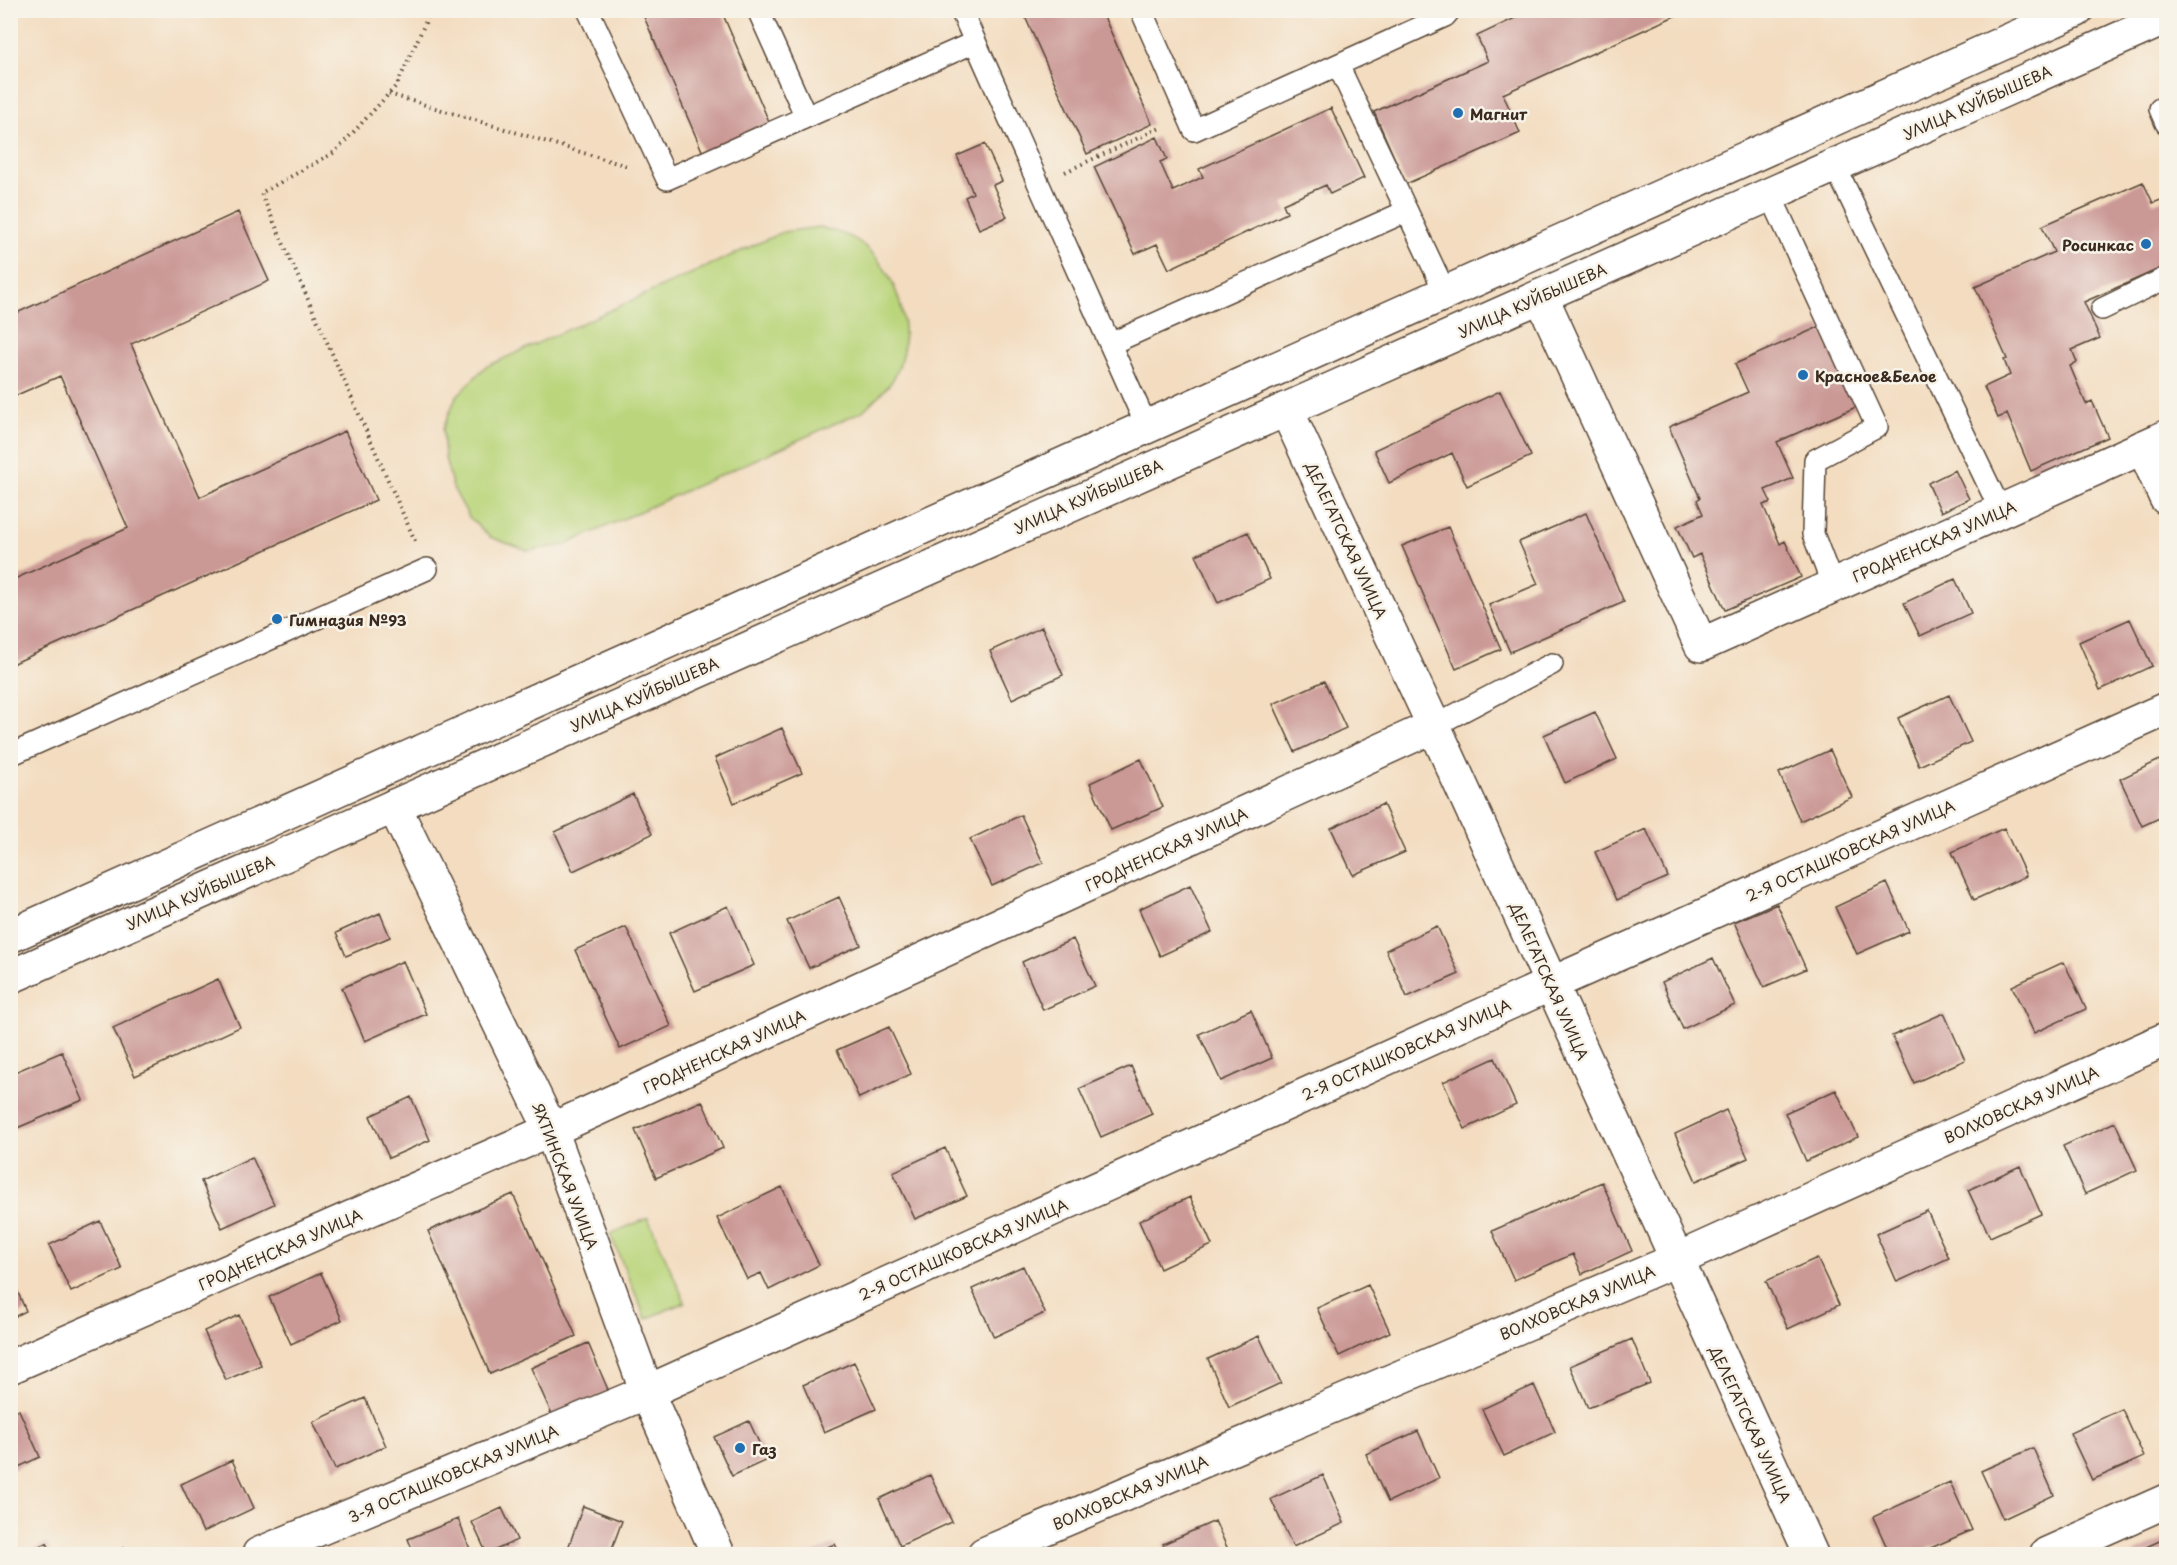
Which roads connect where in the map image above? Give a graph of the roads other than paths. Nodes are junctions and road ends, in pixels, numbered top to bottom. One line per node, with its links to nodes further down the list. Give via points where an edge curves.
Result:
1 (588, 10): 11 (lane, via 667,179)
2 (758, 10): 11 (lane)
3 (961, 10): 8 (lane)
4 (1141, 10): 9 (lane, via 1194,130)
5 (2077, 10): 17 (street)
6 (1436, 14): 9 (lane)
7 (2166, 18): 13 (street, УЛИЦА КУЙБЫШЕВА)
8 (975, 42): 11 (lane); 20 (lane)
9 (1338, 64): 15 (lane)
10 (2166, 106): 12 (lane, via 2160,110)
11 (806, 117)
12 (2166, 123)
13 (1834, 166): 14 (street, УЛИЦА КУЙБЫШЕВА); 26 (lane)
14 (1770, 194): 18 (street, УЛИЦА КУЙБЫШЕВА); 28 (lane, via 1877,427 1815,460 1814,534)
15 (1407, 211): 17 (lane); 20 (lane)
16 (2166, 278): 19 (lane)
17 (1446, 294): 21 (street)
18 (1541, 296): 22 (street, УЛИЦА КУЙБЫШЕВА); 28 (street, ГРОДНЕНСКАЯ УЛИЦА, via 1701,645)
19 (2102, 309)
20 (1110, 344): 23 (lane)
21 (1269, 372): 22 (street, ДЕЛЕГАТСКАЯ УЛИЦА); 23 (street)
22 (1286, 409): 31 (street, ДЕЛЕГАТСКАЯ УЛИЦА); 34 (street, УЛИЦА КУЙБЫШЕВА)
23 (1147, 427): 33 (street)
24 (2155, 442): 25 (street); 26 (street, ГРОДНЕНСКАЯ УЛИЦА)
25 (2166, 498)
26 (2001, 511): 28 (street, ГРОДНЕНСКАЯ УЛИЦА)
27 (427, 569): 32 (lane)
28 (1833, 586)
29 (1552, 664): 31 (lane)
30 (2166, 709): 37 (street, 2-Я ОСТАШКОВСКАЯ УЛИЦА)
31 (1434, 726): 37 (street, ДЕЛЕГАТСКАЯ УЛИЦА); 39 (street, ГРОДНЕНСКАЯ УЛИЦА)
32 (10, 755)
33 (379, 771): 34 (street, ЯХТИНСКАЯ УЛИЦА); 35 (street)
34 (394, 806): 36 (street, УЛИЦА КУЙБЫШЕВА); 39 (street, ЯХТИНСКАЯ УЛИЦА)
35 (10, 936)
36 (10, 977)
37 (1551, 984): 40 (street, ДЕЛЕГАТСКАЯ УЛИЦА); 42 (street, 2-Я ОСТАШКОВСКАЯ УЛИЦА)
38 (2166, 1039): 40 (street, ВОЛХОВСКАЯ УЛИЦА)
39 (551, 1130): 41 (street, ГРОДНЕНСКАЯ УЛИЦА); 42 (street, ЯХТИНСКАЯ УЛИЦА)
40 (1676, 1260): 46 (street, ВОЛХОВСКАЯ УЛИЦА); 47 (street, ДЕЛЕГАТСКАЯ УЛИЦА)
41 (10, 1367)
42 (647, 1392): 44 (street, 3-Я ОСТАШКОВСКАЯ УЛИЦА); 45 (street, ЯХТИНСКАЯ УЛИЦА)
43 (2166, 1502): 48 (street)
44 (259, 1554)
45 (718, 1554)
46 (984, 1554)
47 (1811, 1554)
48 (2047, 1554)

